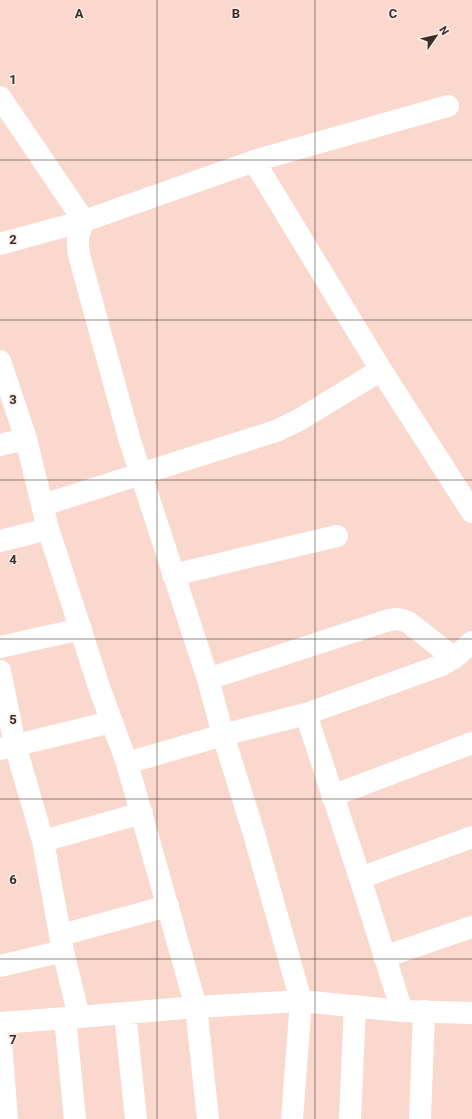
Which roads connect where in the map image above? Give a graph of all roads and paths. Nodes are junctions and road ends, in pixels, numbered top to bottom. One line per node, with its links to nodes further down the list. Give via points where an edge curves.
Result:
1 (0, 97): 4 (street)
2 (448, 106): 3 (street)
3 (254, 161): 4 (street); 7 (street)
4 (84, 221): 5 (street); 10 (street, via 78,234 79,256)
5 (0, 244)
6 (0, 361): 8 (street)
7 (381, 370): 10 (street, via 276,432); 12 (street)
8 (26, 439): 9 (street); 11 (street)
9 (0, 445)
10 (140, 474): 11 (street); 16 (street)
11 (43, 505): 13 (street)
12 (472, 512)
13 (48, 529): 15 (street); 17 (street)
14 (337, 536): 16 (street)
15 (0, 541)
16 (173, 575): 22 (street)
17 (80, 629): 19 (street); 24 (street)
18 (472, 642): 20 (street)
19 (0, 647)
20 (454, 658): 22 (street, via 408,622 398,619); 23 (street, via 442,665)
21 (0, 671): 27 (street)
22 (208, 679): 25 (street)
23 (306, 714): 25 (street); 29 (street)
24 (111, 722): 27 (street); 28 (street)
25 (223, 735): 28 (street); 39 (street)
26 (472, 744): 29 (street)
27 (8, 747): 32 (street)
28 (127, 763): 30 (street)
29 (332, 796): 33 (street)
30 (142, 813): 32 (street); 34 (street)
31 (472, 837): 33 (street)
32 (43, 841): 36 (street)
33 (360, 878): 37 (street)
34 (168, 906): 36 (street); 41 (street)
35 (472, 927): 37 (street)
36 (62, 943): 38 (street); 46 (street)
37 (384, 957): 42 (street)
38 (0, 966)
39 (301, 1001): 40 (street); 41 (street); 53 (street)
40 (355, 1006): 42 (street); 54 (street)
41 (196, 1007): 44 (street); 52 (street)
42 (402, 1011): 43 (street)
43 (424, 1011): 45 (street); 55 (street)
44 (125, 1013): 46 (street); 51 (street)
45 (472, 1013)
46 (72, 1017): 47 (street); 50 (street)
47 (0, 1023)
48 (0, 1028): 49 (street)
49 (7, 1119)
50 (75, 1119)
51 (136, 1119)
52 (208, 1119)
53 (292, 1119)
54 (350, 1119)
55 (420, 1119)

